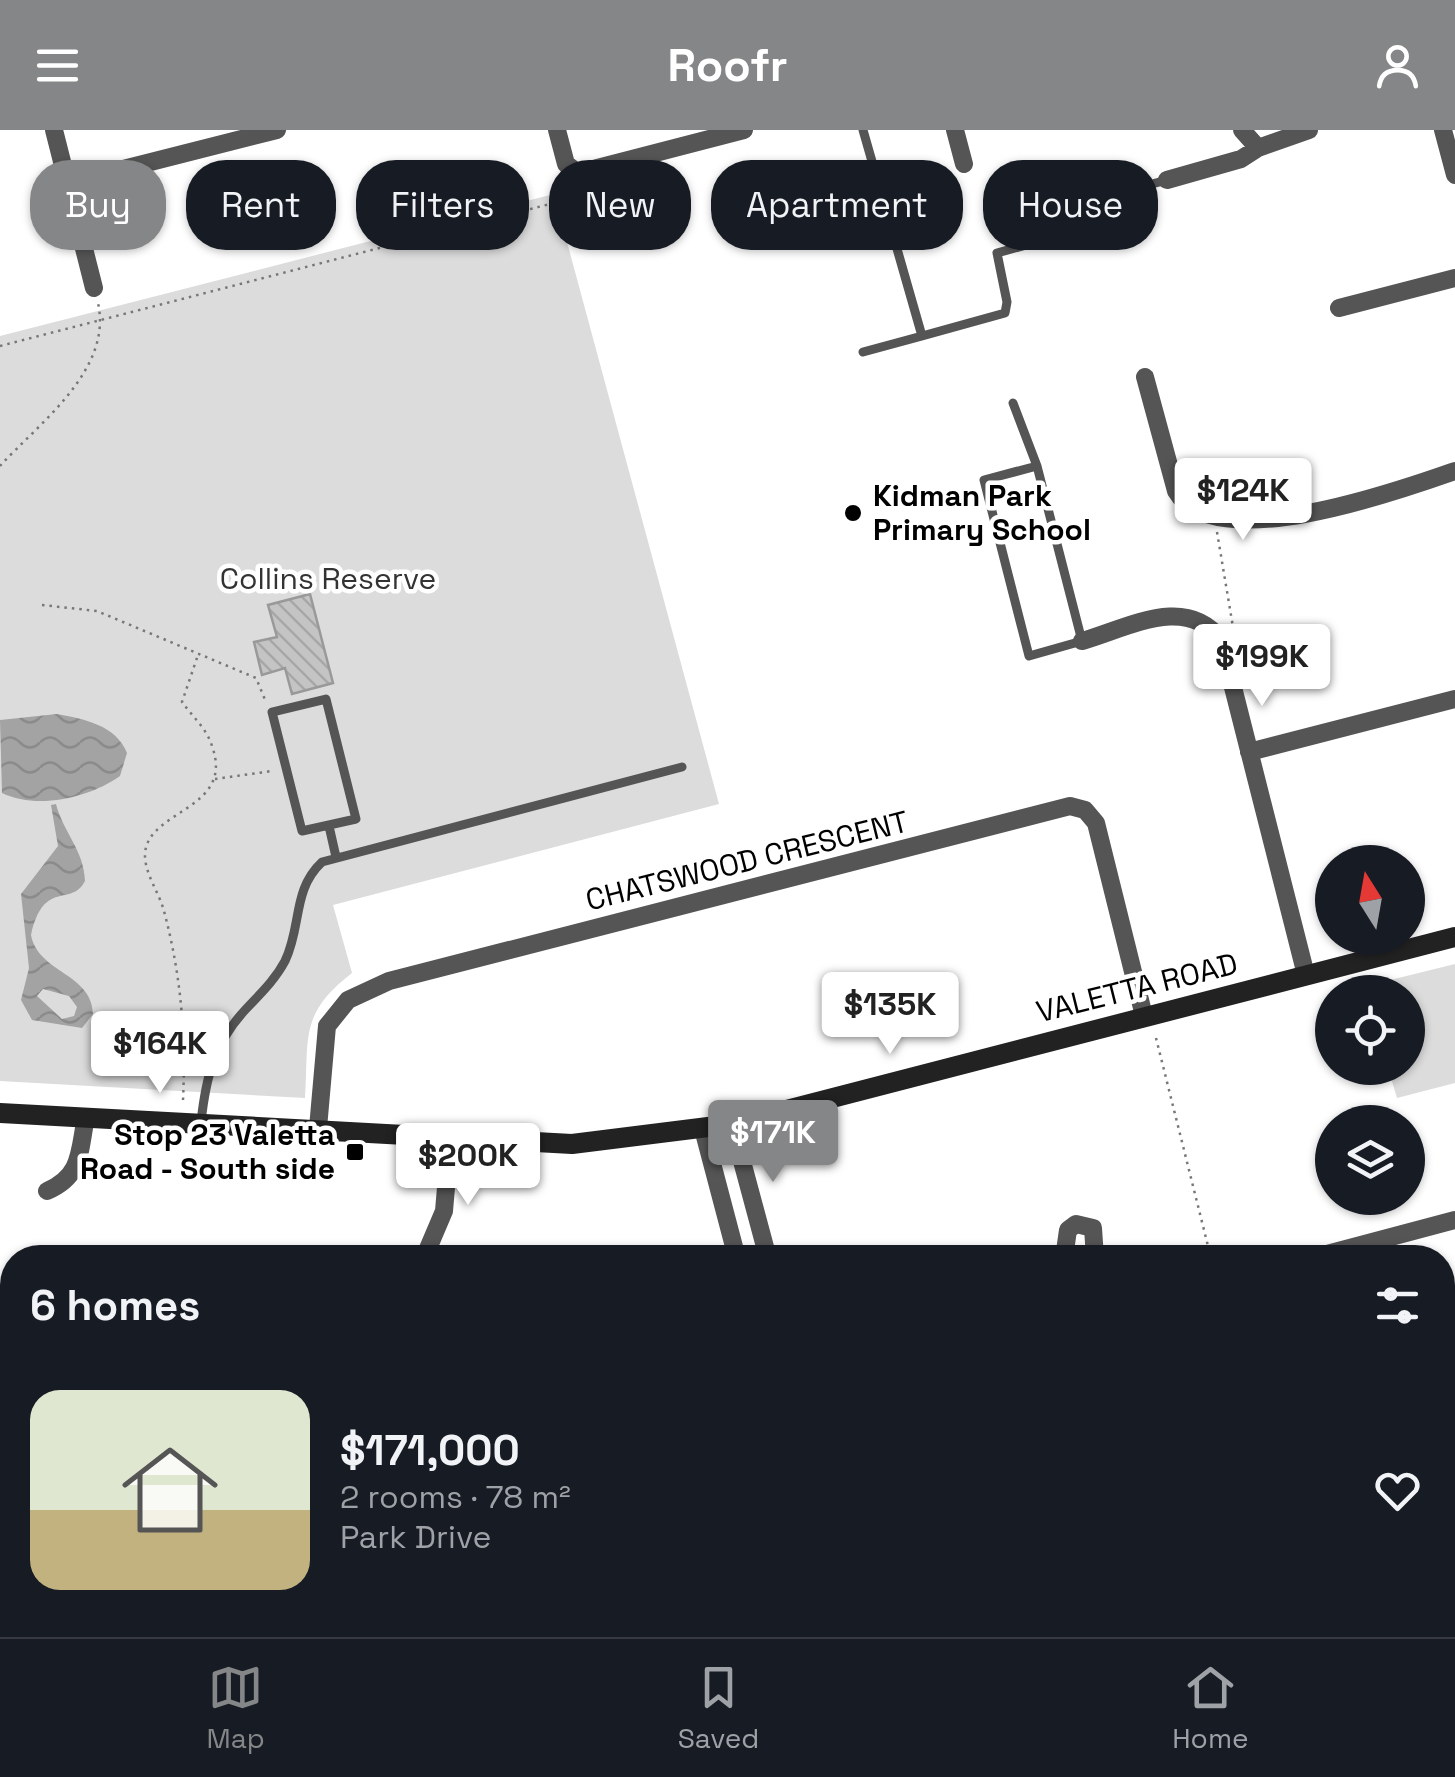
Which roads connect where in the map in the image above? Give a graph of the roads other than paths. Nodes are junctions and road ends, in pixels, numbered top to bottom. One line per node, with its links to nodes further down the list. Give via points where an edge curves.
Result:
1 (54, 130): 12 (street)
2 (277, 130): 10 (street)
3 (558, 130): 4 (street, via 566,164 578,174)
4 (744, 130)
5 (863, 130): 23 (lane)
6 (955, 130): 14 (street)
7 (1242, 130): 11 (street)
8 (1308, 130): 11 (street)
9 (1443, 130): 15 (street)
10 (229, 136): 13 (street)
11 (1258, 148): 16 (street)
12 (62, 160)
13 (148, 160)
14 (964, 164)
15 (1455, 176)
16 (1167, 180): 17 (lane)
17 (1158, 182)
18 (84, 250): 21 (street)
19 (1008, 250): 23 (lane, via 997,253 1005,313)
20 (1455, 278): 22 (street)
21 (94, 288)
22 (1340, 308)
23 (922, 336): 24 (lane)
24 (862, 352)
25 (1145, 377): 28 (street, via 1184,505 1218,515 1284,518)
26 (1013, 403): 27 (lane)
27 (1037, 466): 29 (lane); 29 (lane, via 984,480 1029,656)
28 (1455, 470)
29 (1082, 641): 31 (street, via 1182,613 1207,622 1221,640)
30 (1455, 699): 31 (street)
31 (1250, 752): 36 (street)
32 (682, 767): 34 (lane)
33 (329, 826): 33 (lane, via 356,819 326,699 272,712 302,831); 34 (lane)
34 (336, 856): 40 (lane, via 308,876 284,961 214,1055)
35 (1455, 937): 36 (street, VALETTA ROAD)
36 (1306, 975): 37 (street, VALETTA ROAD)
37 (1144, 1016): 41 (street, VALETTA ROAD); 42 (street, CHATSWOOD CRESCENT, via 1096,823 1070,806 389,982 348,1000 327,1026)
38 (0, 1113): 39 (street, VALETTA ROAD)
39 (86, 1117): 40 (street, VALETTA ROAD); 45 (street, via 76,1166 67,1182)
40 (201, 1123): 42 (street, VALETTA ROAD)
41 (732, 1124): 43 (street, VALETTA ROAD); 49 (street)
42 (318, 1128): 44 (street, VALETTA ROAD)
43 (702, 1129): 44 (street, VALETTA ROAD, via 572,1144); 48 (street)
44 (450, 1140): 47 (street, via 444,1211)
45 (46, 1191)
46 (1455, 1220): 52 (street)
47 (430, 1245)
48 (733, 1245)
49 (765, 1245)
50 (1066, 1245): 51 (street, via 1076,1224 1092,1228)
51 (1094, 1245)
52 (1361, 1245)

